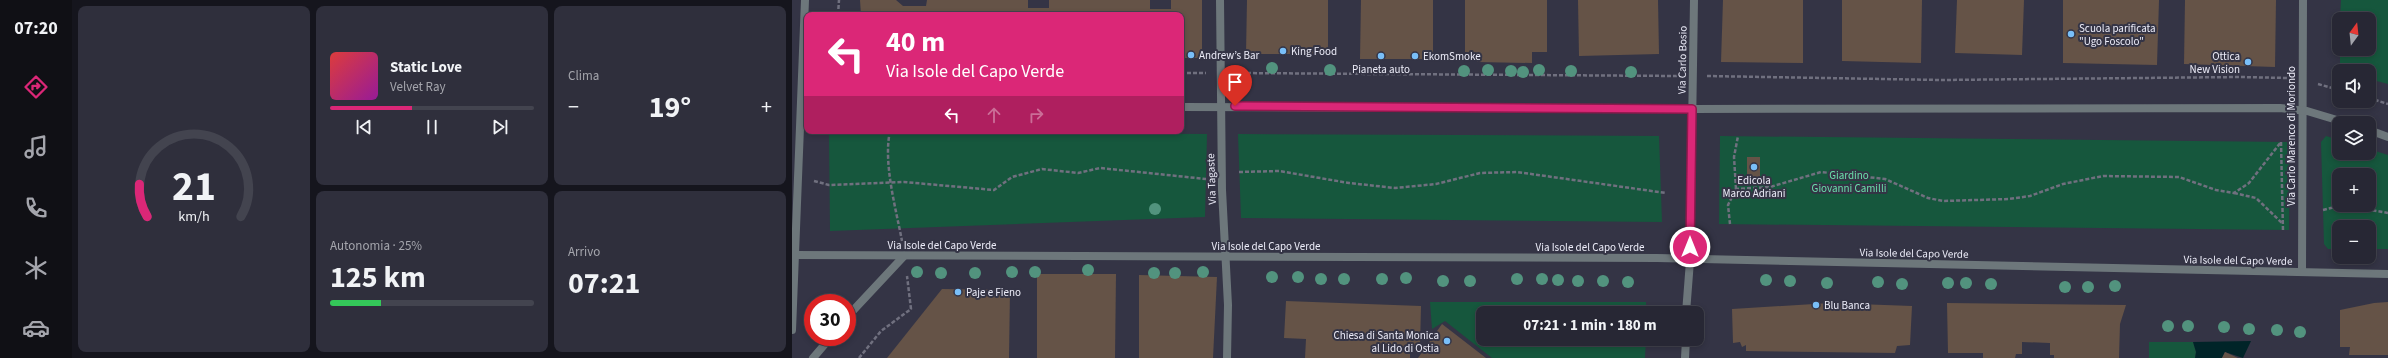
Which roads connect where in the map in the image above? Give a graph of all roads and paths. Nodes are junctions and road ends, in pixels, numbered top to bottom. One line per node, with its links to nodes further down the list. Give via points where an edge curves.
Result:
1 (804, 0): 6 (street)
2 (838, 0): 7 (path)
3 (1220, 0): 9 (street, Via Tagaste)
4 (1694, 0): 10 (street, Via Carlo Bosio)
5 (2303, 0): 11 (street, Via Carlo Marenco di Moriondo)
6 (804, 12)
7 (838, 12)
8 (1184, 73): 9 (path)
9 (1221, 74): 10 (path); 16 (street, Via Tagaste)
10 (1693, 76): 11 (path, via 1941,80 2240,77); 18 (street, Via Carlo Bosio)
11 (2302, 79): 13 (path); 19 (street, Via Carlo Marenco di Moriondo)
12 (804, 80): 39 (street)
13 (2332, 88)
14 (2376, 100): 15 (path)
15 (2388, 104)
16 (1220, 106): 17 (street); 18 (street); 41 (street, Via Tagaste)
17 (1184, 107)
18 (1692, 109): 19 (street); 42 (street, Via Carlo Bosio)
19 (2302, 110): 20 (street); 43 (street, Via Carlo Marenco di Moriondo)
20 (2332, 119)
21 (2376, 133): 24 (street)
22 (889, 134): 27 (path)
23 (1738, 136): 29 (path, via 1734,157)
24 (2388, 137)
25 (1239, 172): 30 (path, via 1279,171 1396,188 1436,184 1480,173 1517,172)
26 (1206, 179): 27 (path, via 1100,168 1078,173 1042,169 1012,176 994,190 904,182)
27 (892, 184): 28 (path); 40 (path)
28 (829, 185)
29 (1736, 189): 31 (path, via 1770,187 1821,172 1885,179 1928,198 1943,200 2010,199 2030,196 2063,184 2103,176 2179,177 2216,190); 37 (path, via 1728,205)
30 (1666, 193)
31 (2234, 193): 36 (path, via 2256,198); 36 (path, via 2249,183 2281,142)
32 (2332, 208): 33 (path)
33 (2323, 210)
34 (2376, 211): 35 (path)
35 (2388, 213)
36 (2282, 223): 38 (path)
37 (1730, 224)
38 (2283, 231)
39 (794, 255): 40 (street, Via Isole del Capo Verde); 47 (street)
40 (904, 256): 41 (street, Via Isole del Capo Verde); 46 (street); 51 (path, via 911,309 881,331)
41 (1226, 257): 42 (street, Via Isole del Capo Verde, via 1650,258); 52 (street, Via Tagaste, via 1229,324)
42 (1690, 261): 43 (street, Via Isole del Capo Verde); 45 (street, Via Carlo Bosio)
43 (2302, 272): 44 (street, Via Isole del Capo Verde)
44 (2388, 274)
45 (1687, 306)
46 (856, 307)
47 (792, 330)
48 (824, 346): 50 (street)
49 (1686, 346): 53 (street)
50 (814, 358)
51 (859, 358)
52 (1227, 358)
53 (1685, 358)

